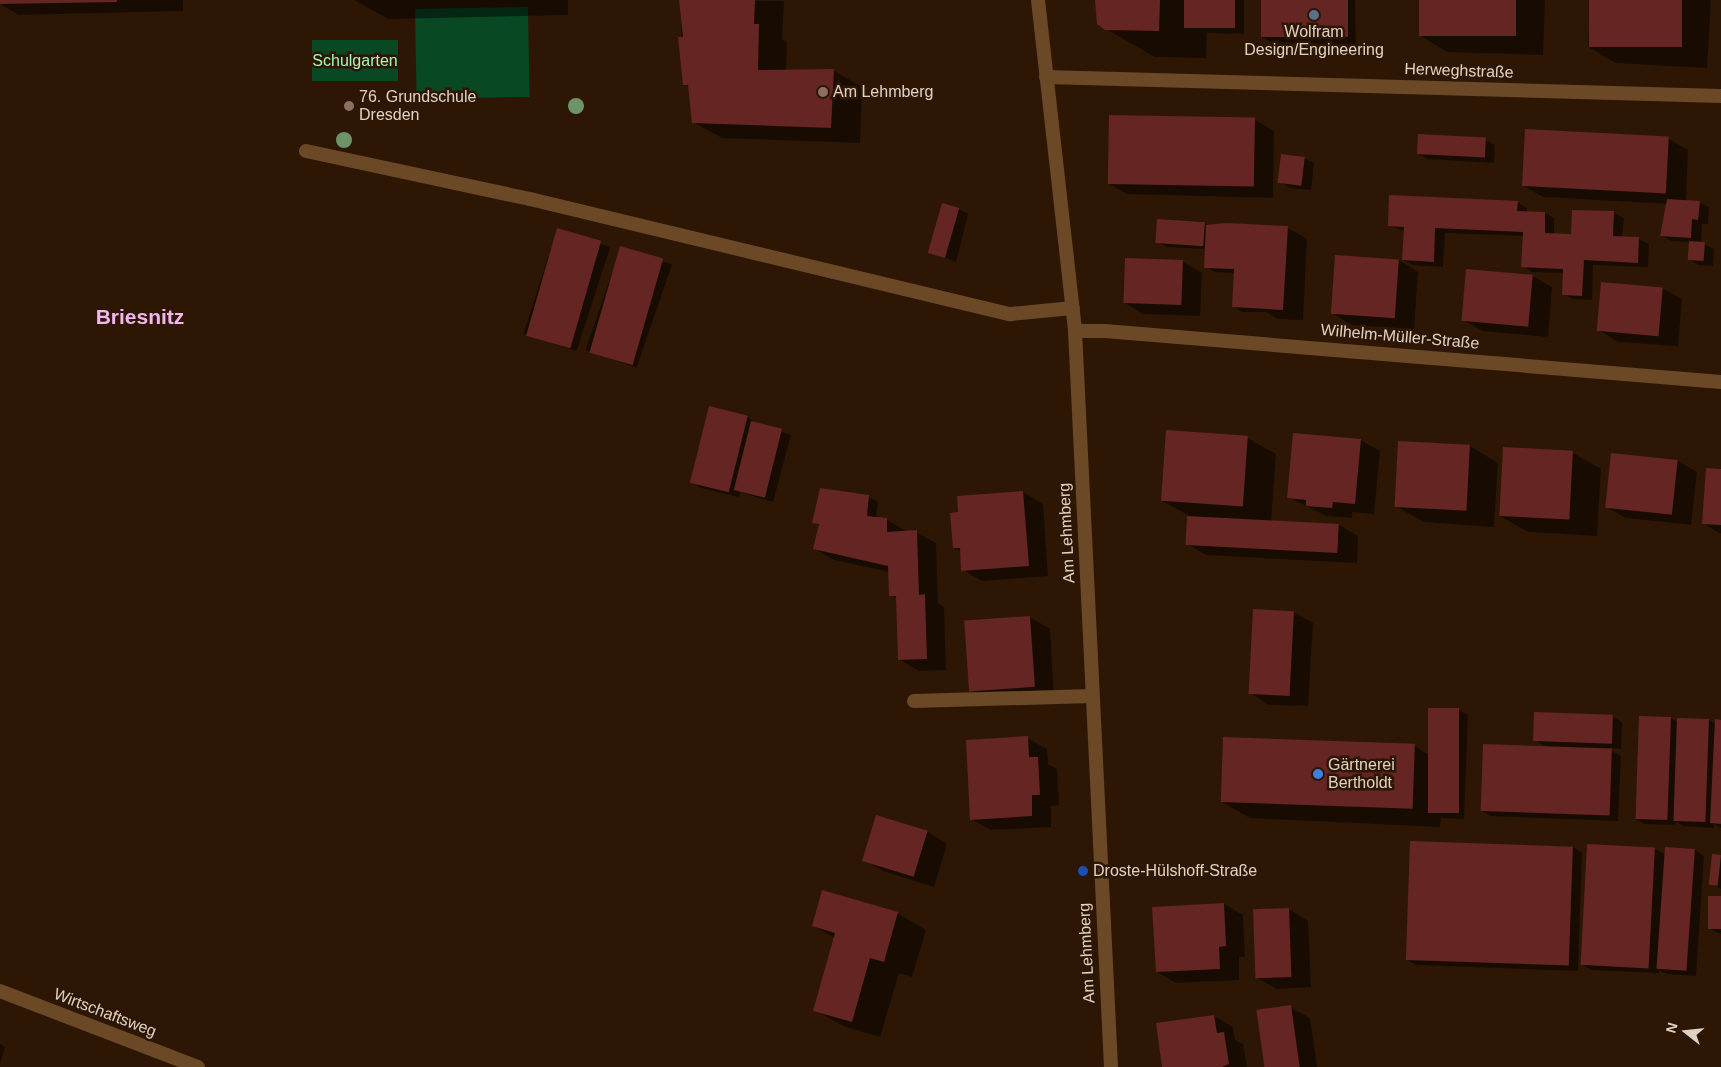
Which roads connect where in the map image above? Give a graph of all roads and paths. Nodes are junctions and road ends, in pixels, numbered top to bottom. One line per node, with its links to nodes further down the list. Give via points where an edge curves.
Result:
1 (1038, 0): 2 (street, Am Lehmberg)
2 (1046, 77): 3 (street, Herweghstraße); 5 (street, Am Lehmberg)
3 (1721, 96)
4 (306, 151): 5 (street, via 530,199 1010,314)
5 (1073, 308): 6 (street, Am Lehmberg)
6 (1075, 331): 7 (street, Wilhelm-Müller-Straße, via 1115,331); 8 (street, Am Lehmberg)
7 (1721, 382)
8 (1092, 696): 9 (street); 12 (street, Am Lehmberg)
9 (914, 701)
10 (0, 991): 11 (street, Wirtschaftsweg)
11 (198, 1067)
12 (1110, 1067)

